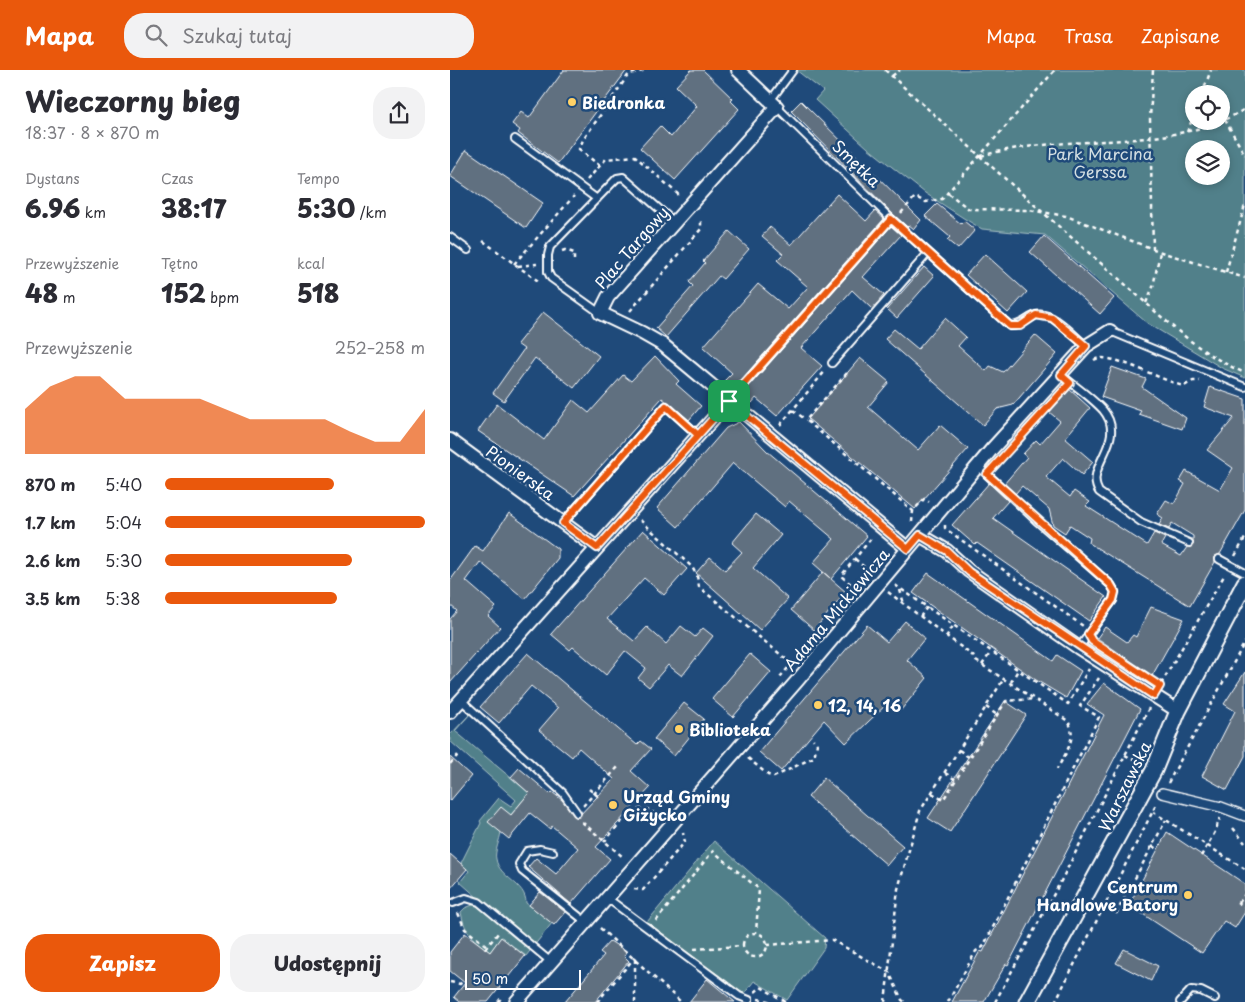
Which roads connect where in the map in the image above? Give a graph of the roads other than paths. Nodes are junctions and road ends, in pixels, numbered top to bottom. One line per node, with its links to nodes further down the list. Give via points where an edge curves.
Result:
1 (738, 70): 3 (street, Smętka)
2 (793, 70): 3 (lane)
3 (773, 104): 6 (lane, Smętka); 7 (street, Plac Targowy)
4 (515, 139): 5 (lane)
5 (597, 199): 7 (lane, via 617,178 622,177); 11 (lane, via 550,247 547,263 551,278)
6 (892, 220): 10 (lane, Smętka); 17 (lane)
7 (674, 222): 11 (street, Plac Targowy, via 608,297)
8 (450, 237): 9 (lane)
9 (468, 250)
10 (928, 253): 13 (lane, Smętka, via 1010,326 1020,326 1036,315 1044,315); 14 (lane)
11 (600, 313): 17 (street, Plac Targowy, via 663,345)
12 (1110, 331): 13 (street, Adama Mickiewicza); 16 (lane, Adama Mickiewicza)
13 (1086, 346): 15 (street, Adama Mickiewicza)
14 (832, 363)
15 (1061, 375): 20 (street, Adama Mickiewicza); 23 (lane, via 1103,411 1110,423 1108,448 1094,476 1098,492 1141,522)
16 (1245, 387)
17 (729, 401): 18 (street); 25 (street, Plac Targowy)
18 (698, 435): 21 (lane, via 666,406); 24 (street)
19 (450, 440): 21 (street, Pionierska)
20 (978, 466): 22 (street, Adama Mickiewicza); 29 (lane, via 1115,592 1113,600)
21 (563, 523): 24 (street, Pionierska)
22 (916, 531): 25 (street, Adama Mickiewicza); 29 (street)
23 (1189, 543)
24 (597, 548): 30 (street)
25 (908, 549): 37 (street, Adama Mickiewicza)
26 (1219, 559): 27 (lane)
27 (1245, 573)
28 (1245, 583): 31 (street, Warszawska)
29 (1079, 648): 31 (street)
30 (461, 700): 32 (street); 34 (lane, via 563,793)
31 (1178, 711): 44 (street, Warszawska, via 1154,770)
32 (450, 712)
33 (1162, 793): 35 (street)
34 (577, 813)
35 (1245, 816)
36 (553, 852): 39 (lane, via 527,851 519,864 522,872)
37 (607, 898): 39 (street, Adama Mickiewicza); 42 (lane, via 739,996)
38 (453, 903): 40 (lane, via 474,899)
39 (592, 924): 40 (street, Adama Mickiewicza)
40 (551, 962): 43 (street, Adama Mickiewicza)
41 (1214, 998): 45 (lane, via 1191,990)
42 (752, 1000)
43 (516, 1002)
44 (1028, 1002)
45 (1180, 1002)

